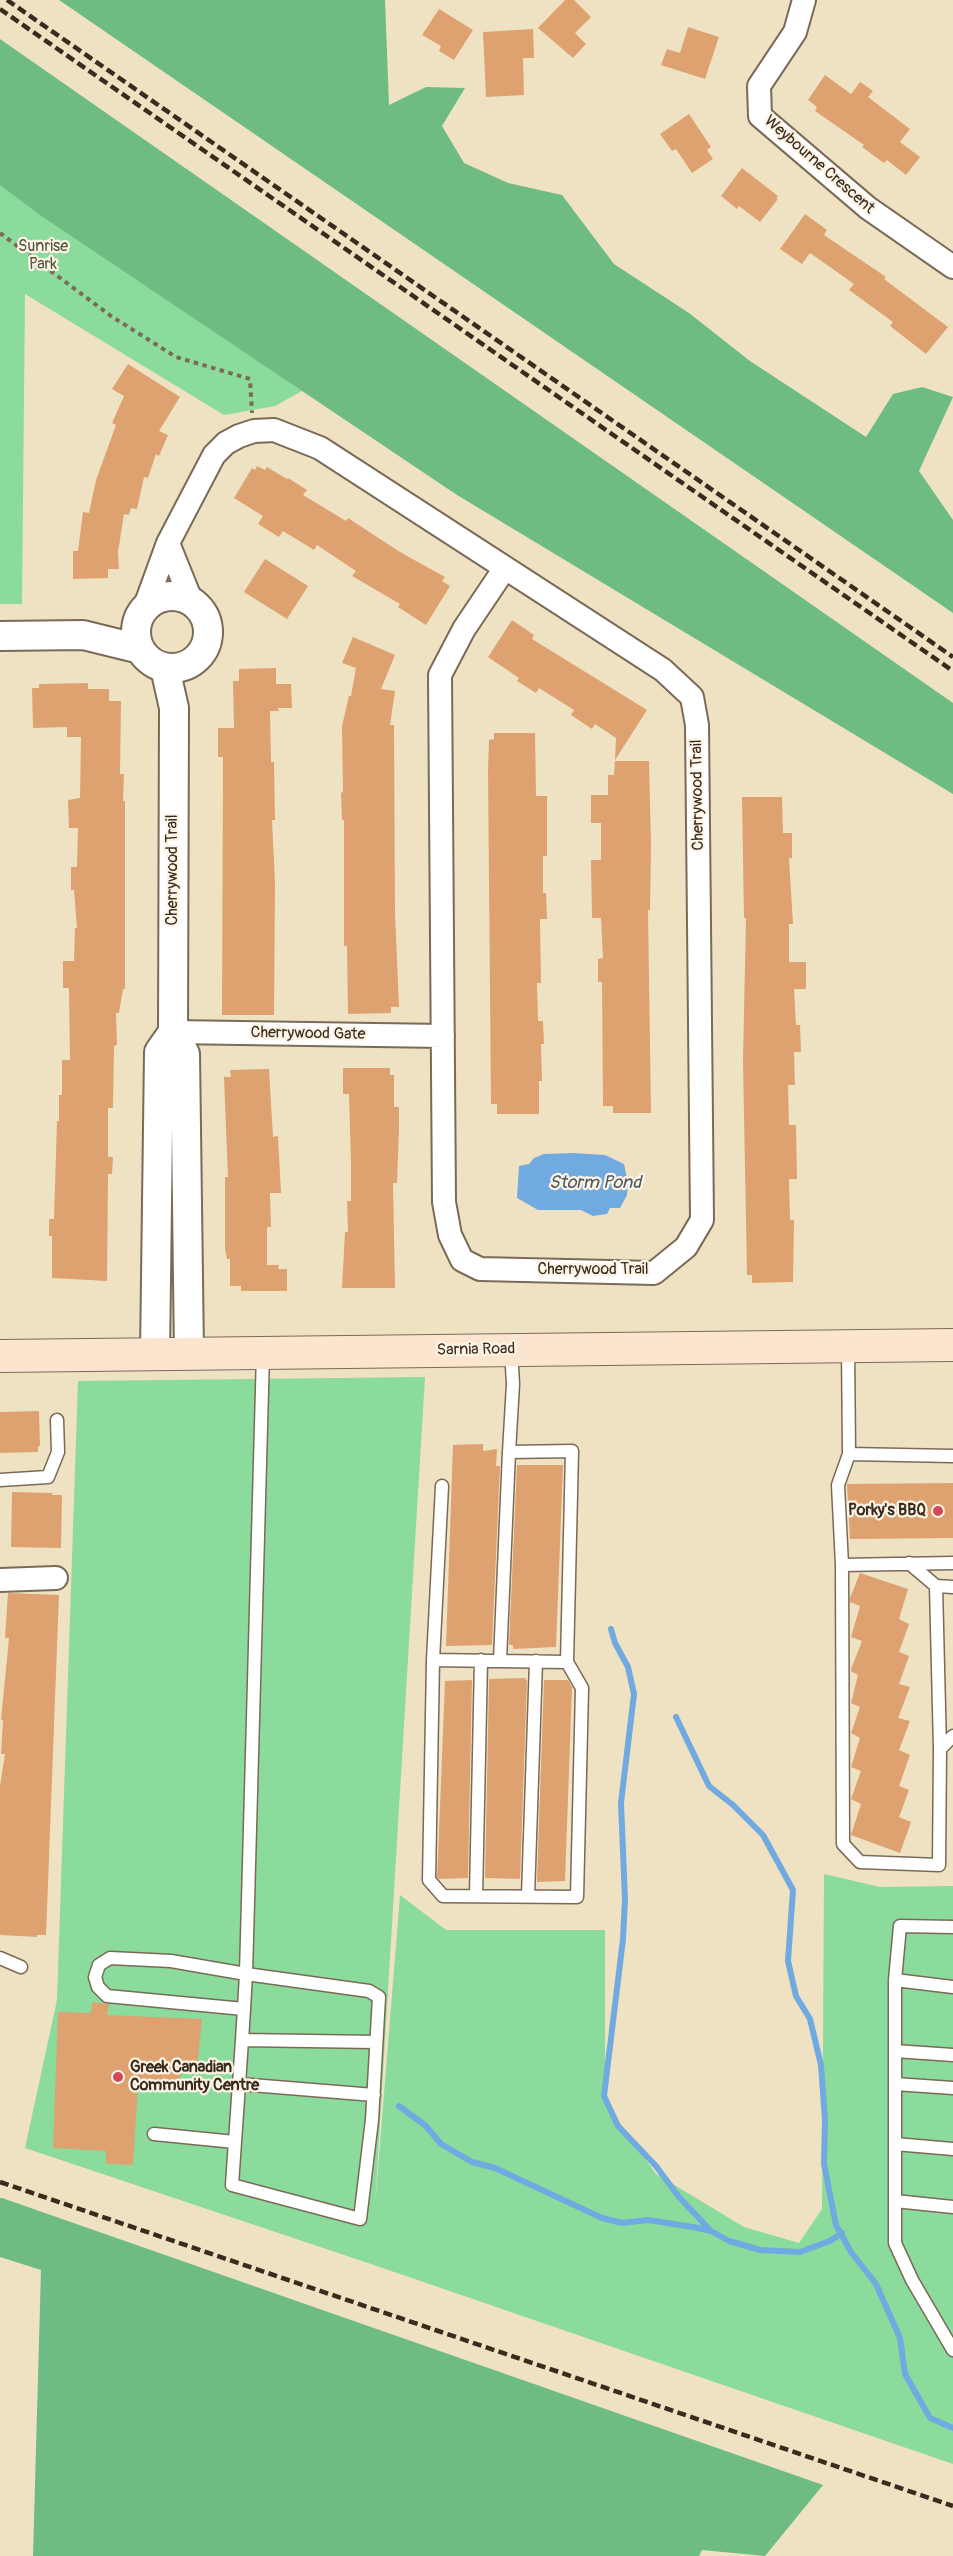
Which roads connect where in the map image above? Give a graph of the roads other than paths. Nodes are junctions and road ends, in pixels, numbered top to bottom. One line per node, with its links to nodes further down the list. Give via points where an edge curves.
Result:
1 (804, 0): 2 (street, Weybourne Crescent, via 795,32 759,86 760,116 868,208)
2 (953, 267)
3 (168, 543): 4 (street, Cherrywood Trail, via 214,454 226,443 254,431 274,430 320,448); 5 (street); 6 (street, Cherrywood Trail)
4 (506, 568): 12 (street, Cherrywood Trail, via 464,629 440,675); 12 (street, Cherrywood Trail, via 663,669 692,697 697,724 702,1220 686,1247 654,1272 480,1269 462,1260 450,1235 444,1202)
5 (191, 600): 6 (street, via 166,596 154,600); 10 (street, via 207,620 206,648 195,661)
6 (142, 612): 7 (street); 9 (street, via 135,633)
7 (83, 635): 8 (street); 9 (street)
8 (0, 636)
9 (140, 649): 10 (street, via 150,661)
10 (176, 666): 11 (street, Cherrywood Trail)
11 (173, 1032): 12 (street, Cherrywood Gate); 17 (street, Cherrywood Trail, via 185,1054); 18 (street, Cherrywood Trail, via 159,1052)
12 (443, 1036)
13 (953, 1345): 14 (main road, Sarnia Road)
14 (848, 1346): 15 (main road, Sarnia Road); 22 (lane)
15 (511, 1350): 16 (main road, Sarnia Road); 21 (lane)
16 (263, 1352): 17 (main road, Sarnia Road); 45 (lane)
17 (189, 1353): 18 (main road, Sarnia Road)
18 (155, 1354): 19 (main road, Sarnia Road)
19 (0, 1356)
20 (57, 1420): 24 (lane, via 57,1452 48,1477)
21 (509, 1452): 35 (lane); 37 (lane, via 572,1451)
22 (849, 1454): 23 (lane); 28 (lane, via 838,1485)
23 (953, 1456)
24 (0, 1480)
25 (442, 1486): 33 (lane)
26 (909, 1563): 27 (lane); 28 (lane); 31 (lane)
27 (953, 1563)
28 (842, 1565): 39 (lane, via 843,1844 860,1862 939,1865)
29 (56, 1578): 30 (street)
30 (0, 1580)
31 (936, 1586): 32 (lane); 39 (lane)
32 (953, 1587)
33 (434, 1660): 34 (lane); 40 (lane, via 429,1880 443,1896)
34 (481, 1660): 35 (lane); 40 (lane)
35 (500, 1660): 36 (lane)
36 (536, 1661): 37 (lane); 41 (lane)
37 (567, 1662): 41 (lane, via 582,1688 577,1897)
38 (953, 1736): 39 (lane)
39 (940, 1749)
40 (476, 1896): 41 (lane)
41 (528, 1896)
42 (953, 1927): 46 (lane, via 900,1926)
43 (0, 1958): 44 (lane)
44 (21, 1967)
45 (246, 1974): 48 (lane); 48 (lane, via 171,1960 110,1958 99,1965 95,1977 107,1996); 50 (lane, via 369,1991 379,1997)
46 (895, 1980): 47 (lane); 51 (lane)
47 (953, 1987)
48 (244, 2009): 49 (lane)
49 (242, 2040): 50 (lane); 53 (lane)
50 (376, 2042): 56 (lane)
51 (895, 2051): 52 (lane); 54 (lane)
52 (953, 2055)
53 (239, 2084): 56 (lane); 58 (lane)
54 (895, 2084): 55 (lane); 59 (lane)
55 (953, 2088)
56 (374, 2095): 58 (lane, via 360,2219 232,2185)
57 (154, 2134): 58 (lane)
58 (235, 2142)
59 (895, 2144): 60 (lane); 61 (lane)
60 (953, 2149)
61 (895, 2201): 62 (lane); 63 (lane, via 895,2243)
62 (953, 2207)
63 (953, 2350)

